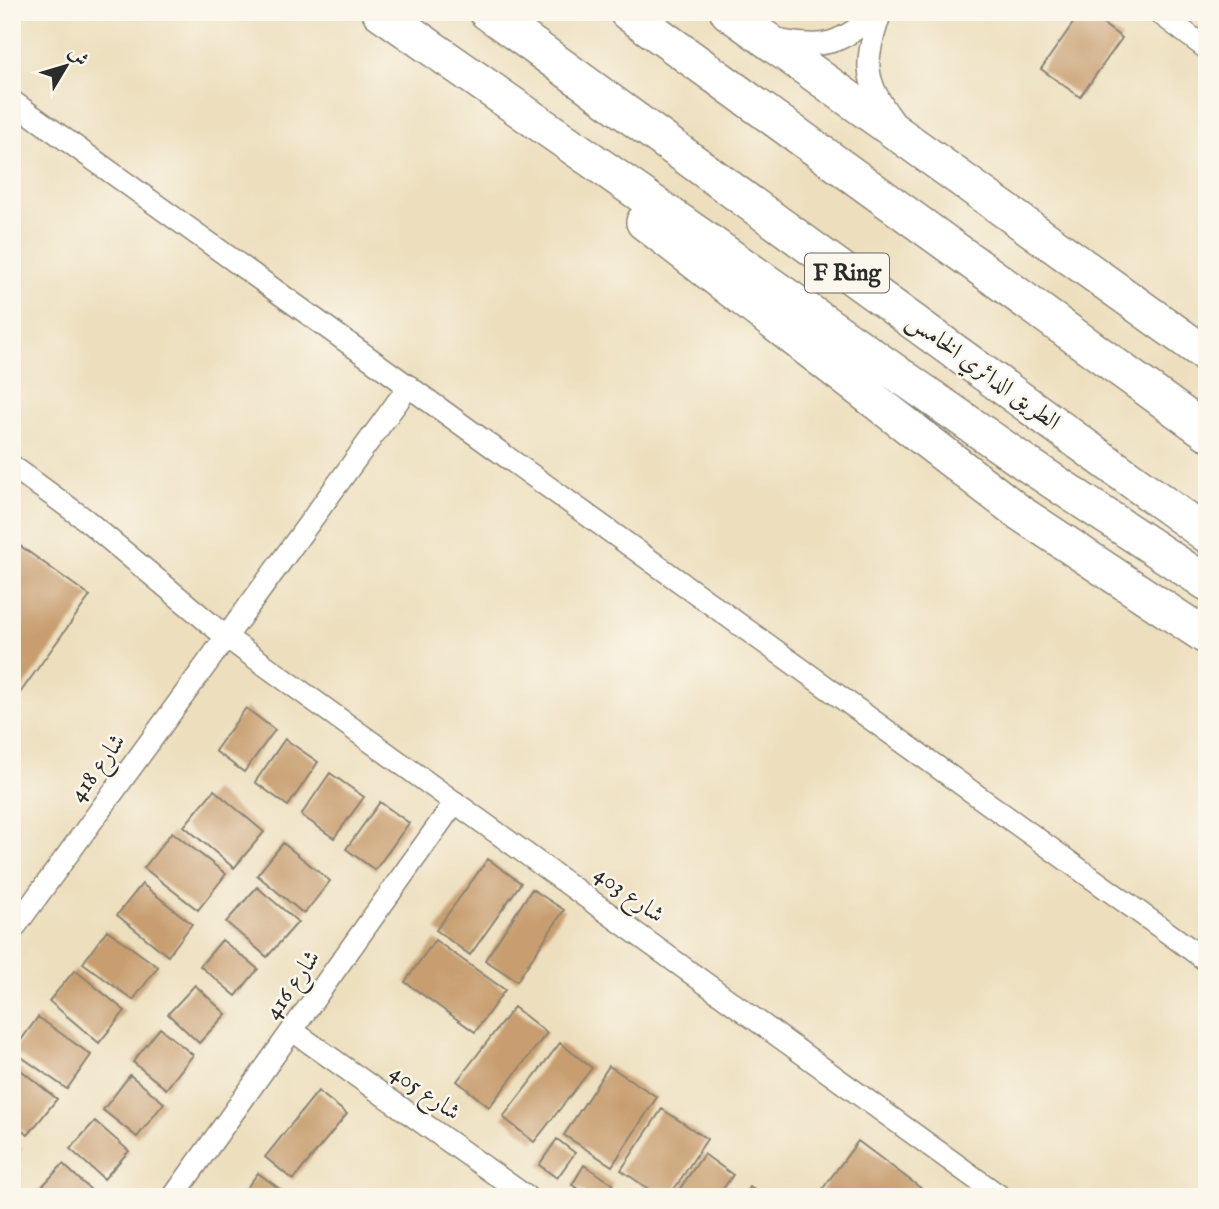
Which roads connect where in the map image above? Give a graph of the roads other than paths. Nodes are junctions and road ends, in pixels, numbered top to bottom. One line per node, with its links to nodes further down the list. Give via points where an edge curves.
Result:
1 (380, 12): 8 (highway)
2 (486, 12): 16 (highway, الطريق الدائري الخامس / F Ring)
3 (627, 12): 14 (highway)
4 (728, 12): 7 (highway)
5 (880, 12): 7 (street, via 856,30 822,45); 11 (street, via 868,59 869,79 877,99)
6 (1158, 12): 9 (street)
7 (763, 37): 11 (highway)
8 (424, 44): 17 (highway, via 1024,463); 19 (highway, via 695,263 1020,513)
9 (1207, 48)
10 (12, 101): 13 (street)
11 (909, 141): 12 (highway)
12 (1207, 355)
13 (409, 386): 18 (street, شارع 418); 22 (street)
14 (1207, 432)
15 (12, 466): 18 (street, شارع 403, via 86,520)
16 (1207, 535)
17 (1207, 583)
18 (226, 637): 20 (street, شارع 403); 21 (street, شارع 418)
19 (1207, 637)
20 (455, 802): 23 (street, شارع 416); 24 (street, شارع 403)
21 (12, 931)
22 (1207, 961)
23 (293, 1031): 25 (street, شارع 416); 26 (street, شارع 405)
24 (973, 1189): 27 (street, شارع 403)
25 (173, 1197)
26 (527, 1197)
27 (1001, 1197)

